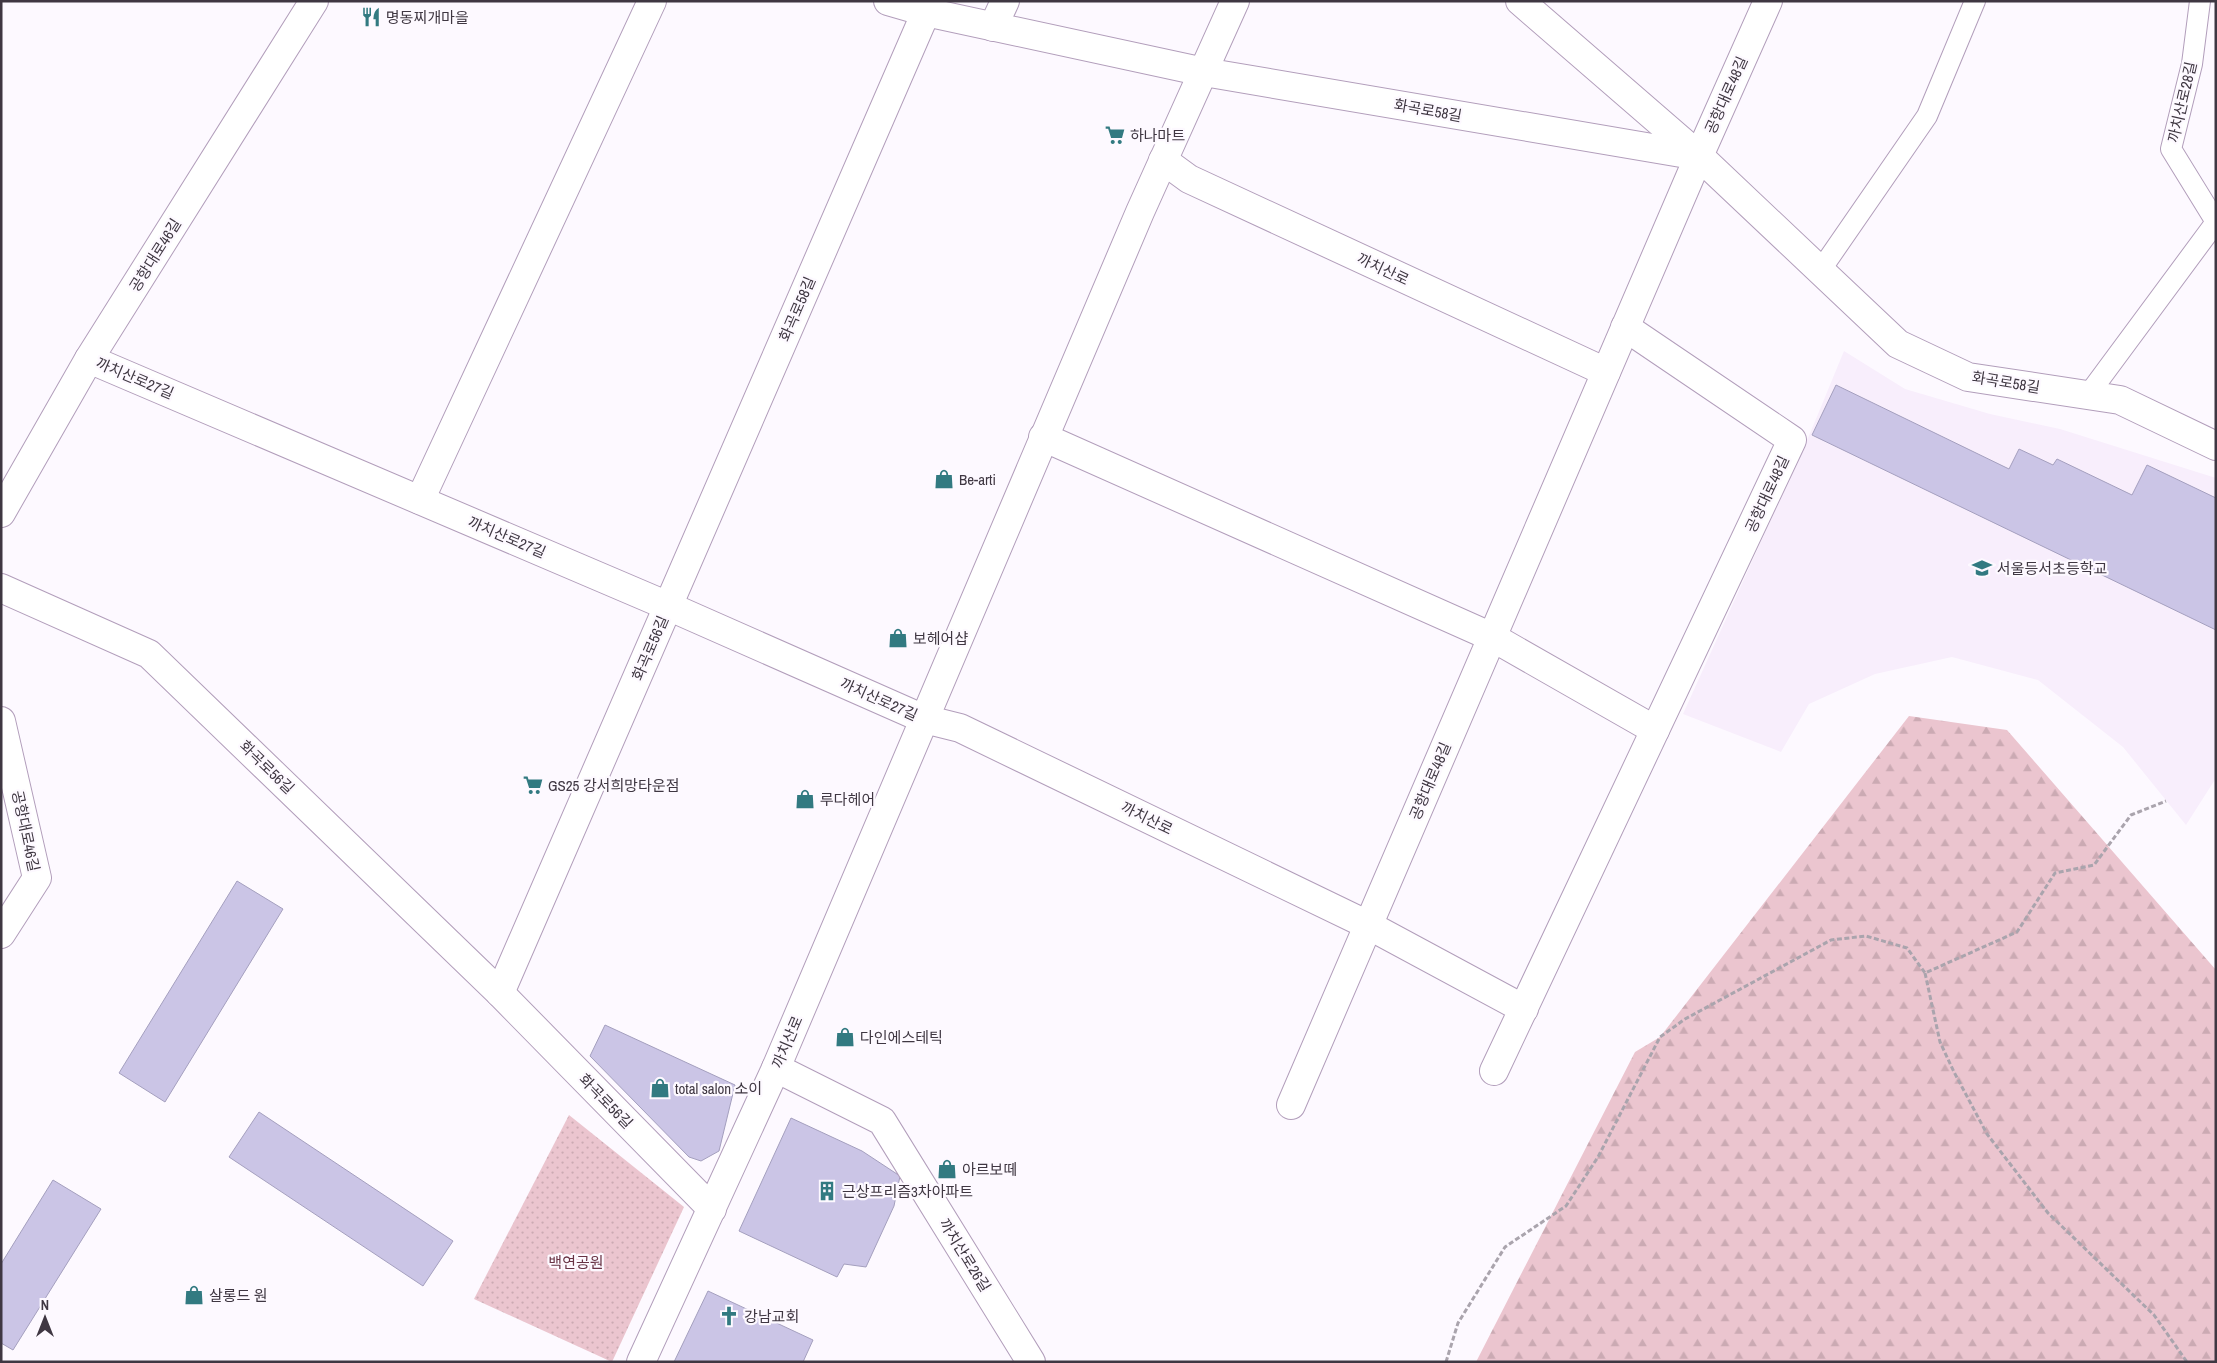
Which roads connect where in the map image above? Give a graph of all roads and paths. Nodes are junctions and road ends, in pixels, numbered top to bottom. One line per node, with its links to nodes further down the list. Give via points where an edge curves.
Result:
1 (314, 1): 18 (street, 공항대로46길)
2 (652, 1): 23 (street)
3 (888, 1): 10 (street, 화곡로58길)
4 (1005, 1): 11 (street)
5 (1235, 1): 12 (street, 까치산로)
6 (1520, 1): 13 (street)
7 (1768, 1): 13 (street, 공항대로48길)
8 (1975, 1): 16 (lane, via 1927,116)
9 (2200, 1): 15 (lane, 까치산로28길, via 2192,64 2171,149)
10 (926, 12): 11 (street, 화곡로58길); 26 (street, 화곡로58길)
11 (993, 26): 12 (street, 화곡로58길)
12 (1204, 72): 13 (street, 화곡로58길); 14 (street, 까치산로)
13 (1699, 156): 16 (street, 화곡로58길); 17 (street, 공항대로48길)
14 (1163, 160): 19 (street, 까치산로, via 1189,179); 21 (street, 까치산로)
15 (2216, 222): 20 (lane, 까치산로28길)
16 (1820, 271): 20 (street, 화곡로58길, via 1898,344 1950,369 1968,377)
17 (1625, 327): 19 (street, 공항대로48길); 30 (street, 공항대로48길, via 1792,440)
18 (89, 359): 23 (street, 까치산로27길); 24 (street, 공항대로46길)
19 (1606, 372): 27 (street, 공항대로48길)
20 (2088, 395): 22 (street, 화곡로58길, via 2120,400)
21 (1044, 437): 27 (street); 28 (street, 까치산로)
22 (2216, 446)
23 (420, 500): 26 (street, 까치산로27길)
24 (1, 513)
25 (1, 588): 35 (street, 화곡로56길, via 149,654)
26 (668, 606): 28 (street, 까치산로27길); 35 (street, 화곡로56길)
27 (1492, 637): 30 (street); 32 (street, 공항대로48길)
28 (924, 719): 32 (street, 까치산로, via 960,728); 37 (street, 까치산로)
29 (1, 720): 33 (street, 공항대로46길, via 37,878)
30 (1655, 730): 36 (street, 공항대로48길)
31 (2166, 800): 34 (path, via 2131,815 2094,865 2055,873 2017,932)
32 (1368, 925): 36 (street); 39 (street, 공항대로48길)
33 (1, 934)
34 (1925, 973): 43 (path, via 1907,948 1866,936 1832,940 1685,1019 1660,1038 1598,1156 1566,1206 1505,1247 1458,1323); 44 (path, via 1940,1042 1987,1134 2048,1212 2154,1315)
35 (500, 993): 40 (street, 화곡로56길)
36 (1524, 1009): 38 (street, 공항대로48길)
37 (776, 1068): 40 (street, 까치산로); 42 (street, 까치산로26길, via 882,1121)
38 (1494, 1071)
39 (1291, 1105)
40 (712, 1209): 41 (street, 까치산로)
41 (641, 1362)
42 (1032, 1362)
43 (1446, 1362)
44 (2187, 1362)

